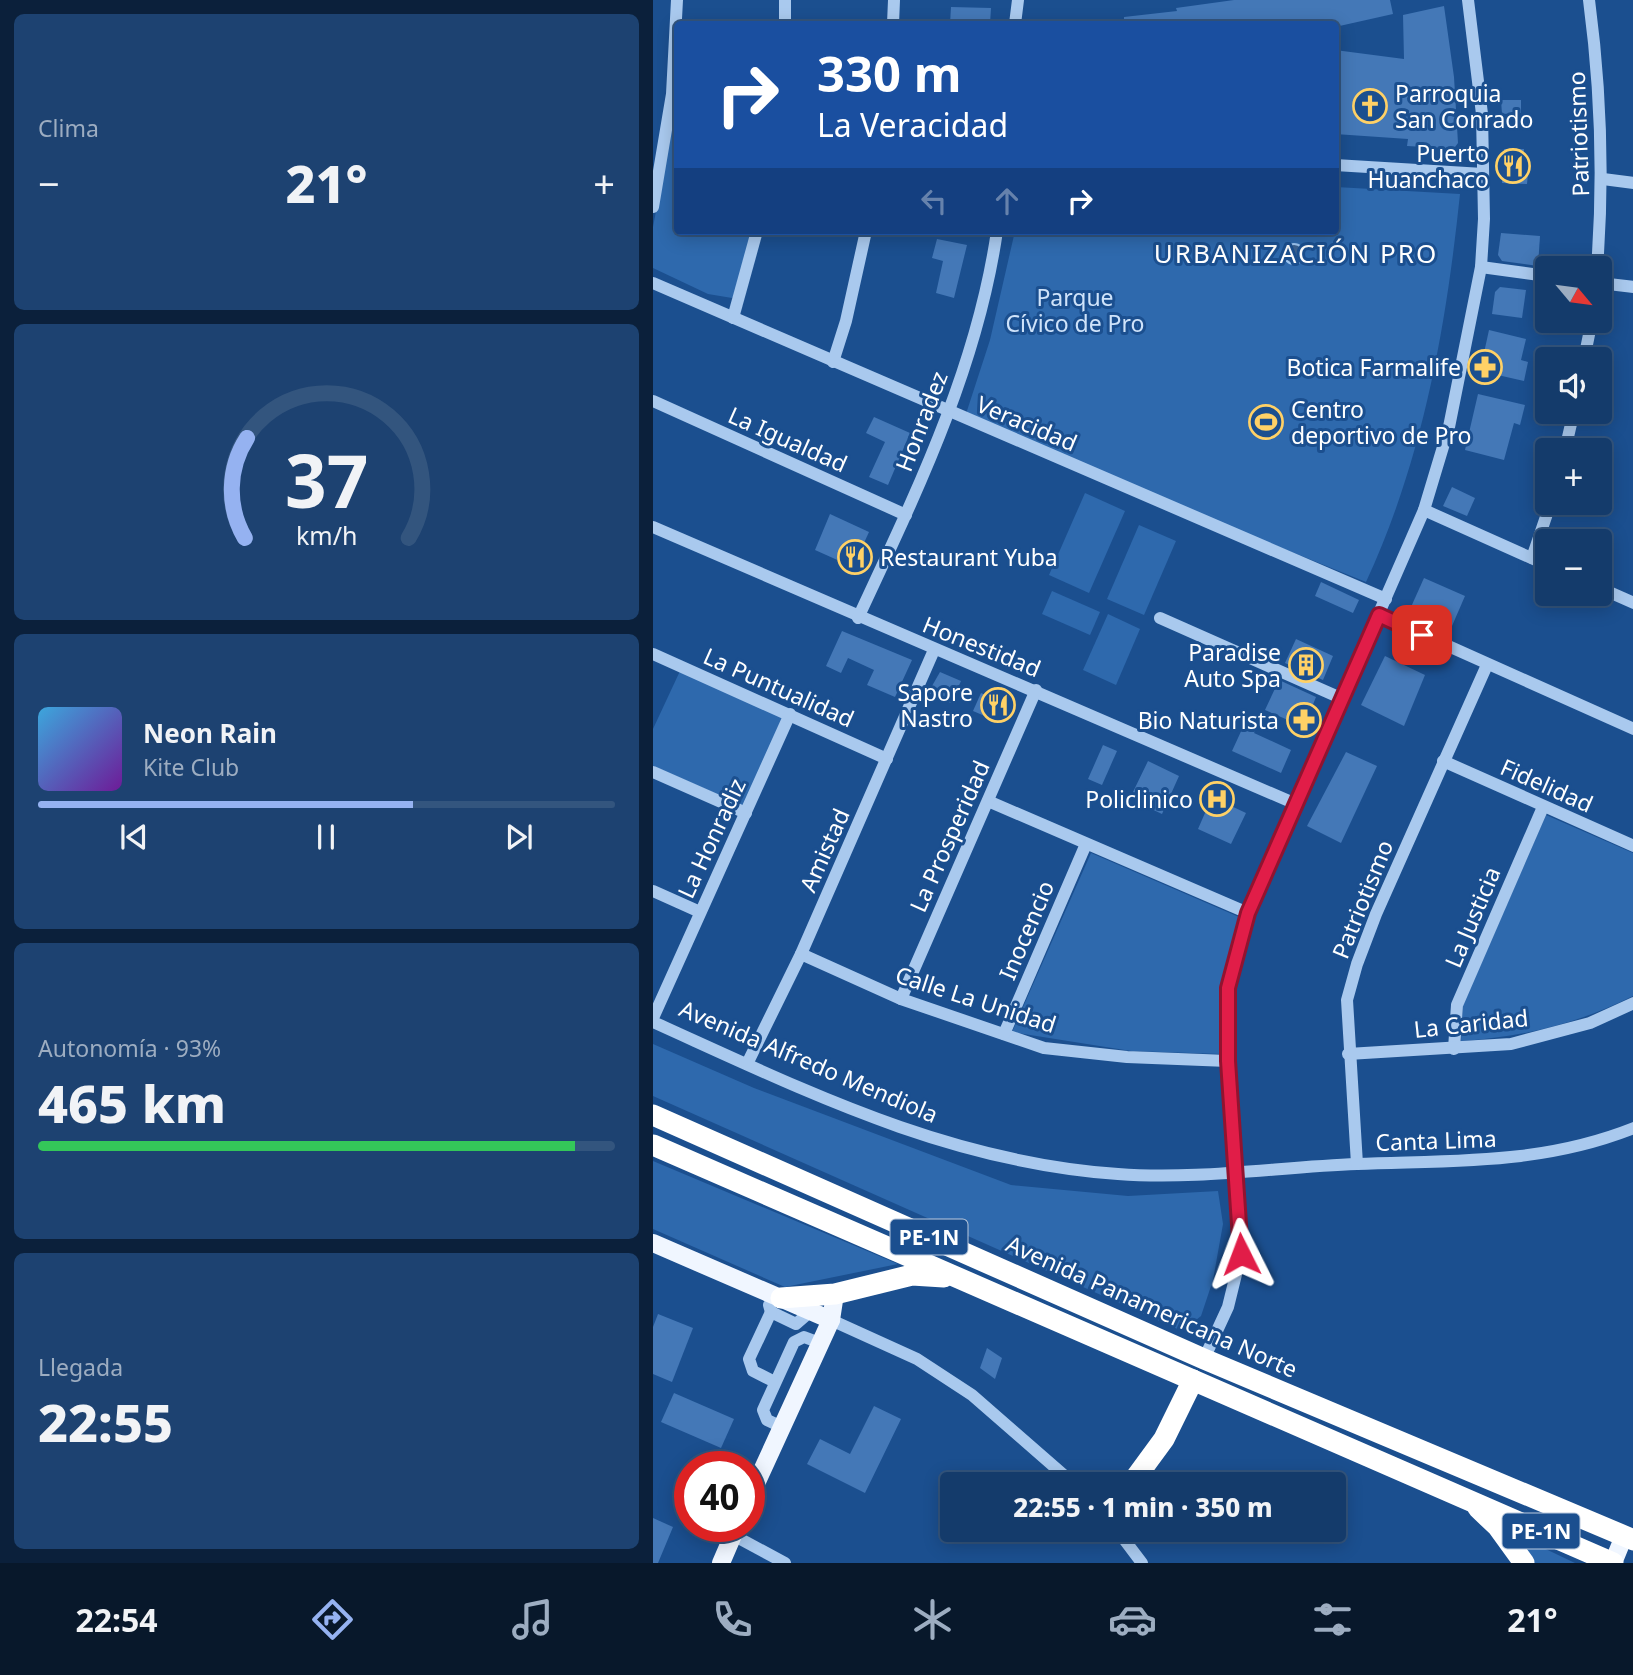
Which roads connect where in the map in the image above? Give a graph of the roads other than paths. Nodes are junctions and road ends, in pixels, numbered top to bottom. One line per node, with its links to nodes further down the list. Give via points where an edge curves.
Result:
1 (677, 0): 7 (street)
2 (785, 0): 8 (street)
3 (894, 0): 9 (street)
4 (1018, 0): 10 (street)
5 (1468, 0): 13 (street, via 1482,114)
6 (1589, 0): 14 (street, Patriotismo)
7 (676, 21)
8 (785, 21)
9 (893, 21)
10 (1015, 21)
11 (674, 52): 16 (street, via 671,105)
12 (1339, 165): 13 (street)
13 (1483, 174): 21 (street)
14 (1603, 179): 15 (street); 20 (street, Patriotismo)
15 (1633, 183)
16 (653, 207)
17 (756, 235): 26 (street)
18 (865, 235): 27 (street)
19 (997, 235): 29 (street, Honradez)
20 (1598, 256)
21 (1481, 267): 22 (street); 30 (street, via 1449,427)
22 (1535, 274)
23 (653, 283): 26 (street, Veracidad)
24 (1612, 284): 25 (street)
25 (1633, 287)
26 (733, 318): 27 (street, Veracidad)
27 (833, 362): 29 (street, Veracidad)
28 (653, 401): 31 (street, La Igualdad)
29 (951, 413): 31 (street, Honradez); 37 (street, Veracidad)
30 (1424, 510): 34 (street); 37 (street)
31 (906, 515): 40 (street, Honradez)
32 (1547, 515): 34 (street)
33 (653, 527): 40 (street, Honestidad)
34 (1532, 558): 35 (street)
35 (1535, 559)
36 (1612, 592): 38 (street)
37 (1386, 599): 39 (street)
38 (1632, 599)
39 (1379, 615): 44 (street); 46 (street)
40 (858, 618): 42 (street, Honestidad)
41 (1160, 618): 46 (street)
42 (934, 650): 45 (street, Honestidad); 49 (street, Amistad)
43 (653, 654): 47 (street, La Puntualidad)
44 (1487, 666): 48 (street); 50 (street, Patriotismo)
45 (1036, 690): 52 (street, La Prosperidad); 53 (street, Honestidad)
46 (1343, 699): 53 (street)
47 (790, 714): 49 (street, La Puntualidad); 55 (street, La Honradiz)
48 (1633, 729)
49 (887, 758): 61 (street, Amistad)
50 (1443, 761): 54 (street, Fidelidad); 67 (street, Patriotismo, via 1357,964 1347,1000)
51 (653, 772): 55 (street)
52 (988, 802): 56 (street); 62 (street, La Prosperidad)
53 (1296, 804): 60 (street)
54 (1543, 807): 57 (street, Fidelidad); 66 (street, La Justicia, via 1457,1005)
55 (746, 813): 59 (street, La Honradiz)
56 (1086, 844): 60 (street); 65 (street, Inocencio)
57 (1633, 846)
58 (653, 891): 59 (street)
59 (700, 912): 64 (street, La Honradiz)
60 (1248, 913): 68 (street, via 1228,988)
61 (801, 954): 62 (street, Calle La Unidad); 69 (street, Amistad)
62 (901, 999): 65 (street, Calle La Unidad)
63 (1633, 1003): 66 (street, La Caridad, via 1554,1034 1511,1044)
64 (653, 1020): 69 (street, Avenida Alfredo Mendiola)
65 (1004, 1034): 68 (street, Calle La Unidad, via 1044,1048)
66 (1454, 1049): 67 (street, La Caridad)
67 (1348, 1054): 73 (street, Patriotismo)
68 (1228, 1061): 74 (street)
69 (747, 1064): 74 (street, Avenida Alfredo Mendiola, via 895,1128 969,1151 1120,1175)
70 (653, 1115): 84 (highway, Avenida Panamericana Norte / PE-1N)
71 (1633, 1128): 73 (street, Canta Lima, via 1573,1149 1536,1156)
72 (653, 1144): 76 (highway, PE-1N)
73 (1357, 1164): 74 (street, Canta Lima)
74 (1236, 1170): 84 (street, via 1241,1254 1228,1307)
75 (653, 1243): 78 (main road)
76 (960, 1278): 77 (highway, via 912,1275); 85 (highway, PE-1N)
77 (835, 1294): 78 (highway); 80 (main road)
78 (772, 1300): 79 (main road); 81 (street); 86 (street, via 749,1359 753,1371)
79 (811, 1311): 80 (main road); 81 (street)
80 (831, 1320): 83 (main road); 89 (street, via 917,1359 973,1395)
81 (796, 1324): 82 (street)
82 (798, 1338): 83 (street); 86 (street)
83 (820, 1343): 87 (main road)
84 (1204, 1359): 92 (highway, Avenida Panamericana Norte / PE-1N)
85 (1193, 1380): 90 (highway, via 1164,1439); 91 (highway, PE-1N)
86 (775, 1382): 87 (street, via 763,1416)
87 (782, 1427): 88 (main road)
88 (765, 1464)
89 (1060, 1472)
90 (1140, 1472)
91 (1469, 1499): 99 (highway, via 1498,1527); 100 (highway, PE-1N)
92 (1629, 1538): 100 (main road)
93 (730, 1542): 96 (main road)
94 (753, 1542): 97 (street)
95 (1126, 1542): 98 (street)
96 (721, 1563)
97 (785, 1563)
98 (1142, 1563)
99 (1524, 1563)
100 (1613, 1563)

